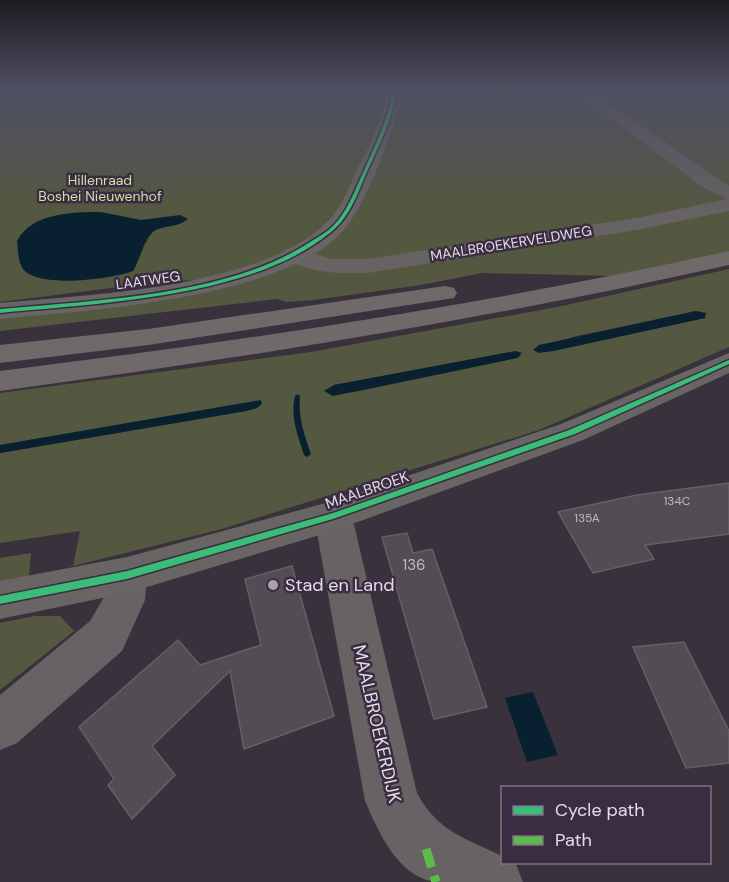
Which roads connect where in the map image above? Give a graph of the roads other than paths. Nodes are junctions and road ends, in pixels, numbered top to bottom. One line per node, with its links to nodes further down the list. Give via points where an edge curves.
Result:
1 (386, 130): 6 (street, LAATWEG, via 347,209 330,232)
2 (636, 130): 3 (street)
3 (729, 194)
4 (729, 205): 6 (street, MAALBROEKERVELDWEG, via 642,223 368,266 335,268 314,264)
5 (729, 236): 9 (highway, via 456,291 148,337)
6 (295, 254): 8 (street, LAATWEG, via 212,284 151,295)
7 (729, 258): 11 (highway, via 455,314 144,363)
8 (0, 310)
9 (0, 354)
10 (729, 362): 12 (street, MAALBROEK, via 572,432)
11 (0, 381)
12 (333, 516): 13 (street, MAALBROEK); 16 (street, MAALBROEKERDIJK, via 392,801 404,824 426,849)
13 (127, 575): 14 (street, MAALBROEK); 15 (street, via 124,600 106,636)
14 (0, 600)
15 (0, 726)
16 (494, 882)

